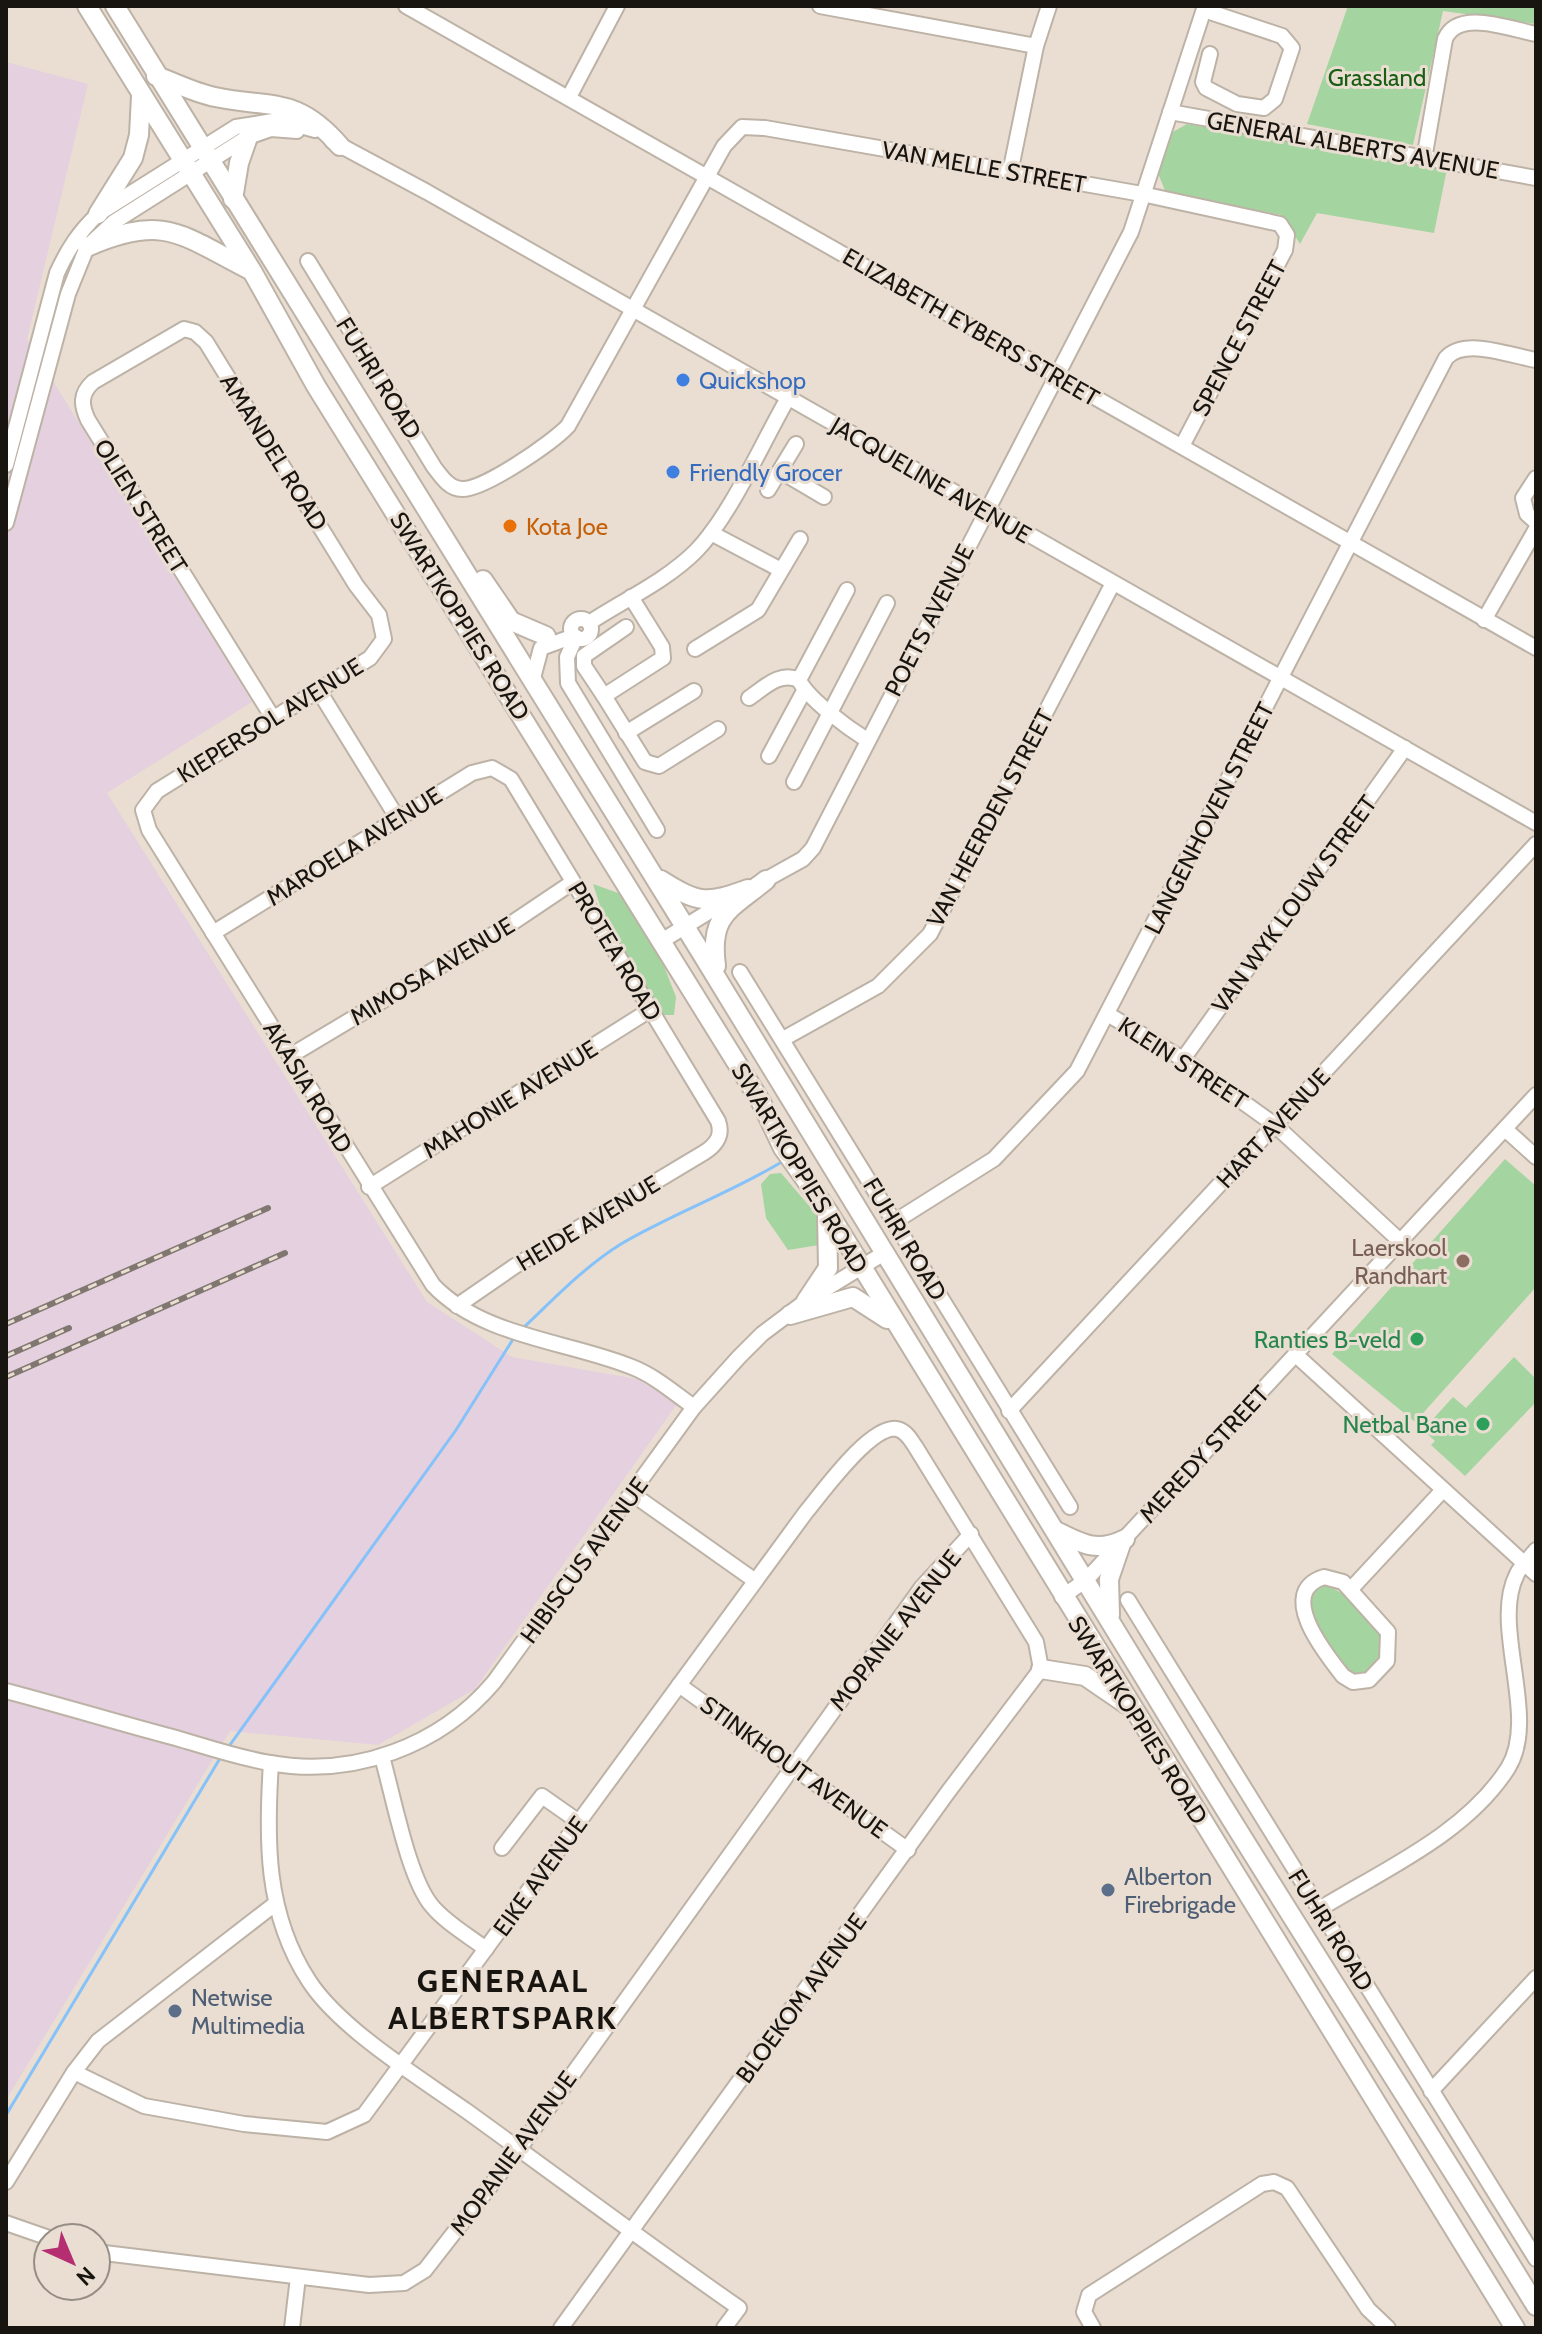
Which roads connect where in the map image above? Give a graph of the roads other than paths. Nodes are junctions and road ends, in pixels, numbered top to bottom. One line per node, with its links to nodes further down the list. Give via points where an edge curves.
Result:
1 (71, 6): 8 (main road)
2 (115, 6): 12 (main road, SWARTKOPPIES ROAD)
3 (406, 6): 14 (street, ELIZABETH EYBERS STREET)
4 (617, 6): 14 (street)
5 (820, 6): 10 (street)
6 (1049, 6): 10 (street)
7 (1204, 8): 11 (street, POETS AVENUE); 11 (street, via 1282,36 1292,48 1275,99 1264,108 1211,93 1203,82 1208,61)
8 (88, 9): 13 (main road, SWARTKOPPIES ROAD)
9 (1536, 34): 19 (street, via 1472,22 1452,27 1445,39)
10 (1036, 46): 21 (street)
11 (1186, 61): 15 (street, POETS AVENUE)
12 (156, 76): 17 (main road, via 201,94 283,106 321,126); 18 (main road, SWARTKOPPIES ROAD)
13 (141, 96): 20 (main road, SWARTKOPPIES ROAD); 26 (main road, via 133,158)
14 (569, 97): 22 (street, ELIZABETH EYBERS STREET)
15 (1170, 112): 19 (street, GENERAL ALBERTS AVENUE); 24 (street, POETS AVENUE)
16 (248, 137): 17 (street, JACQUELINE AVENUE, via 282,129); 18 (street, JACQUELINE AVENUE); 25 (main road)
17 (332, 141): 18 (street, JACQUELINE AVENUE, via 301,123 267,119 236,127); 31 (street, JACQUELINE AVENUE)
18 (206, 154): 20 (street, JACQUELINE AVENUE); 25 (main road, SWARTKOPPIES ROAD)
19 (1424, 159): 23 (street, GENERAL ALBERTS AVENUE)
20 (186, 167): 26 (street); 28 (street); 30 (main road, SWARTKOPPIES ROAD)
21 (1010, 173): 22 (street, VAN MELLE STREET, via 747,127 728,140); 24 (street, VAN MELLE STREET)
22 (707, 177): 31 (street, VAN MELLE STREET); 34 (street, ELIZABETH EYBERS STREET)
23 (1536, 178)
24 (1142, 194): 27 (street, VAN MELLE STREET, via 1261,218); 34 (street, POETS AVENUE, via 1131,232)
25 (233, 199): 47 (main road, SWARTKOPPIES ROAD)
26 (98, 214): 36 (street, via 74,240 57,273)
27 (1284, 228): 39 (street, SPENCE STREET, via 1285,250)
28 (87, 247): 30 (main road, via 124,233 168,230 189,235); 36 (street)
29 (308, 261): 44 (street, FUHRI ROAD, via 434,467)
30 (252, 271): 83 (main road, SWARTKOPPIES ROAD, via 316,386)
31 (633, 311): 35 (street, JACQUELINE AVENUE); 44 (street, VAN MELLE STREET, via 576,415 560,434 481,484)
32 (184, 329): 61 (street, AMANDEL ROAD, via 206,342 356,585 370,618); 76 (street, OLIEN STREET, via 93,382 83,394 83,406)
33 (1536, 360): 53 (street, LANGENHOVEN STREET, via 1468,348 1450,353)
34 (1057, 376): 39 (street, ELIZABETH EYBERS STREET); 46 (street, POETS AVENUE)
35 (788, 398): 41 (street); 46 (street, JACQUELINE AVENUE)
36 (29, 412): 37 (street); 40 (street); 49 (street)
37 (6, 417)
38 (796, 444): 43 (street)
39 (1182, 446): 53 (street, ELIZABETH EYBERS STREET)
40 (6, 461)
41 (746, 472): 43 (street); 51 (street)
42 (1536, 478): 48 (street, via 1523,498 1527,514)
43 (773, 482): 45 (street)
44 (458, 489)
45 (824, 497)
46 (985, 511): 55 (street, JACQUELINE AVENUE); 79 (street, POETS AVENUE)
47 (433, 513): 63 (main road, via 511,621); 67 (main road, SWARTKOPPIES ROAD)
48 (1536, 522)
49 (6, 523)
50 (1536, 529): 59 (street)
51 (711, 533): 54 (street); 57 (street, via 683,562)
52 (800, 539): 54 (street)
53 (1350, 542): 59 (street, ELIZABETH EYBERS STREET); 68 (street, LANGENHOVEN STREET)
54 (781, 570): 65 (street, via 754,614)
55 (1113, 583): 68 (street, JACQUELINE AVENUE); 100 (street, VAN HEERDEN STREET, via 930,934 878,986)
56 (847, 590): 70 (street)
57 (631, 597): 62 (street, via 589,623 579,619); 73 (street, via 662,647 663,658)
58 (887, 603): 75 (street)
59 (1484, 620): 64 (street, ELIZABETH EYBERS STREET)
60 (626, 627): 73 (street, via 584,656 584,666)
61 (383, 628): 71 (street, KIEPERSOL AVENUE, via 379,650)
62 (574, 634): 63 (street); 66 (street)
63 (551, 638): 66 (street); 67 (street); 69 (street, via 541,648)
64 (1536, 648)
65 (695, 649)
66 (567, 657): 88 (street, via 568,683 579,705)
67 (519, 662): 69 (main road, SWARTKOPPIES ROAD); 83 (main road, via 521,693 558,762)
68 (1281, 678): 80 (street, JACQUELINE AVENUE); 99 (street, LANGENHOVEN STREET)
69 (532, 682): 90 (main road, SWARTKOPPIES ROAD)
70 (802, 686): 74 (street, via 790,675); 75 (street); 81 (street)
71 (319, 691): 76 (street, KIEPERSOL AVENUE); 86 (street)
72 (694, 691): 78 (street)
73 (604, 696): 78 (street)
74 (749, 698)
75 (832, 712): 79 (street, via 839,723); 84 (street)
76 (273, 718): 85 (street, KIEPERSOL AVENUE, via 157,791)
77 (718, 729): 78 (street, via 654,767)
78 (626, 733)
79 (869, 737): 92 (street, POETS AVENUE, via 810,852)
80 (1405, 748): 87 (street, JACQUELINE AVENUE); 102 (street, VAN WYK LOUW STREET)
81 (769, 756)
82 (497, 769): 86 (street, MAROELA AVENUE, via 481,768); 91 (street, PROTEA ROAD, via 511,779)
83 (562, 780): 95 (main road, SWARTKOPPIES ROAD)
84 (794, 782)
85 (144, 805): 94 (street, AKASIA ROAD, via 149,830)
86 (398, 819): 94 (street, MAROELA AVENUE)
87 (1536, 823)
88 (657, 830)
89 (1536, 844): 104 (street, HART AVENUE)
90 (655, 877): 92 (main road, via 709,902); 93 (main road, SWARTKOPPIES ROAD)
91 (573, 882): 98 (street, PROTEA ROAD); 101 (street, MIMOSA AVENUE)
92 (758, 884): 93 (street, POETS AVENUE); 97 (main road, via 717,923 713,946)
93 (686, 925): 95 (street, POETS AVENUE); 97 (main road, SWARTKOPPIES ROAD)
94 (213, 933): 101 (street, AKASIA ROAD)
95 (660, 942): 109 (main road, SWARTKOPPIES ROAD, via 761,1102 783,1148)
96 (740, 972): 100 (street, FUHRI ROAD)
97 (718, 976): 112 (main road, SWARTKOPPIES ROAD)
98 (650, 1010): 106 (street, PROTEA ROAD, via 720,1123); 108 (street, MAHONIE AVENUE)
99 (1109, 1015): 102 (street, KLEIN STREET); 110 (street, LANGENHOVEN STREET, via 1069,1082 1014,1140 976,1172)
100 (783, 1039): 110 (street, FUHRI ROAD)
101 (290, 1056): 108 (street, AKASIA ROAD)
102 (1183, 1059): 104 (street, KLEIN STREET)
103 (1536, 1095): 105 (street, MEREDY STREET)
104 (1275, 1125): 111 (street, KLEIN STREET); 120 (street, HART AVENUE)
105 (1505, 1129): 107 (street); 111 (street, MEREDY STREET)
106 (718, 1140): 115 (street, HEIDE AVENUE)
107 (1536, 1157)
108 (369, 1187): 115 (street, AKASIA ROAD, via 415,1262)
109 (827, 1210): 113 (main road, SWARTKOPPIES ROAD); 114 (main road, via 828,1268)
110 (894, 1222): 120 (street, FUHRI ROAD)
111 (1400, 1241): 118 (street, MEREDY STREET)
112 (886, 1252): 113 (street, HIBISCUS AVENUE); 124 (main road, SWARTKOPPIES ROAD)
113 (861, 1268): 114 (street, HIBISCUS AVENUE); 117 (main road, SWARTKOPPIES ROAD)
114 (806, 1301): 116 (street, HIBISCUS AVENUE)
115 (457, 1306): 119 (street, AKASIA ROAD, via 631,1366)
116 (790, 1315): 117 (main road, via 853,1297); 119 (street, HIBISCUS AVENUE, via 762,1334)
117 (895, 1326): 133 (main road, SWARTKOPPIES ROAD)
118 (1296, 1355): 121 (street); 126 (street, MEREDY STREET)
119 (694, 1407): 122 (street, HIBISCUS AVENUE)
120 (1009, 1411): 123 (street, FUHRI ROAD)
121 (1442, 1491): 128 (street); 132 (street)
122 (631, 1493): 130 (street); 140 (street, HIBISCUS AVENUE, via 479,1699 449,1725)
123 (1070, 1507)
124 (1053, 1530): 126 (main road, via 1094,1548); 131 (main road, SWARTKOPPIES ROAD)
125 (971, 1534): 130 (street, EIKE AVENUE, via 915,1446 897,1429 873,1439 806,1512); 136 (street, via 1036,1642); 142 (street, MOPANIE AVENUE, via 922,1587)
126 (1123, 1541): 131 (street, MEREDY STREET); 135 (main road, via 1109,1579)
127 (1536, 1550): 128 (street)
128 (1523, 1565): 129 (street); 147 (street, via 1511,1595 1519,1720 1509,1766 1448,1829)
129 (1536, 1574)
130 (754, 1580): 137 (street, EIKE AVENUE)
131 (1086, 1580): 133 (street, MEREDY STREET); 135 (main road, SWARTKOPPIES ROAD)
132 (1351, 1589): 132 (street, via 1383,1623 1390,1643 1383,1668 1361,1683 1340,1672 1301,1606 1305,1591 1317,1580 1335,1577)
133 (1062, 1597): 139 (main road, SWARTKOPPIES ROAD)
134 (1128, 1600): 147 (street, FUHRI ROAD)
135 (1111, 1622): 161 (main road, SWARTKOPPIES ROAD)
136 (1041, 1669): 139 (main road, via 1095,1681); 145 (street, BLOEKOM AVENUE)
137 (679, 1685): 142 (street, STINKHOUT AVENUE); 143 (street, EIKE AVENUE)
138 (6, 1691): 141 (street, HIBISCUS AVENUE)
139 (1137, 1713): 167 (main road, SWARTKOPPIES ROAD)
140 (382, 1757): 141 (street, HIBISCUS AVENUE, via 314,1766); 148 (street, via 426,1898)
141 (271, 1763): 146 (street, via 266,1834)
142 (793, 1765): 145 (street, STINKHOUT AVENUE); 153 (street, MOPANIE AVENUE)
143 (579, 1822): 144 (street, via 542,1796); 148 (street, EIKE AVENUE)
144 (502, 1848)
145 (908, 1850): 157 (street, BLOEKOM AVENUE)
146 (275, 1904): 150 (street, via 310,1982 344,2019); 151 (street, via 115,2026)
147 (1318, 1910): 152 (street, FUHRI ROAD)
148 (486, 1949): 150 (street, EIKE AVENUE)
149 (1536, 1978): 152 (street)
150 (402, 2064): 151 (street, EIKE AVENUE, via 364,2115 327,2132 172,2113 129,2101); 153 (street)
151 (74, 2072): 154 (street)
152 (1431, 2091): 159 (street, FUHRI ROAD)
153 (519, 2149): 157 (street); 160 (street, MOPANIE AVENUE, via 439,2256 415,2278 381,2285)
154 (6, 2182)
155 (6, 2223): 156 (street)
156 (32, 2232)
157 (629, 2232): 163 (street, BLOEKOM AVENUE); 164 (street, via 739,2308)
158 (112, 2254): 160 (street, MOPANIE AVENUE)
159 (1536, 2259)
160 (298, 2277): 162 (street)
161 (1536, 2306)
162 (292, 2328)
163 (561, 2328)
164 (724, 2328)
165 (1093, 2328): 166 (street, via 1084,2312 1089,2295 1262,2184 1274,2182 1287,2188 1368,2309)
166 (1388, 2328)
167 (1515, 2328)

